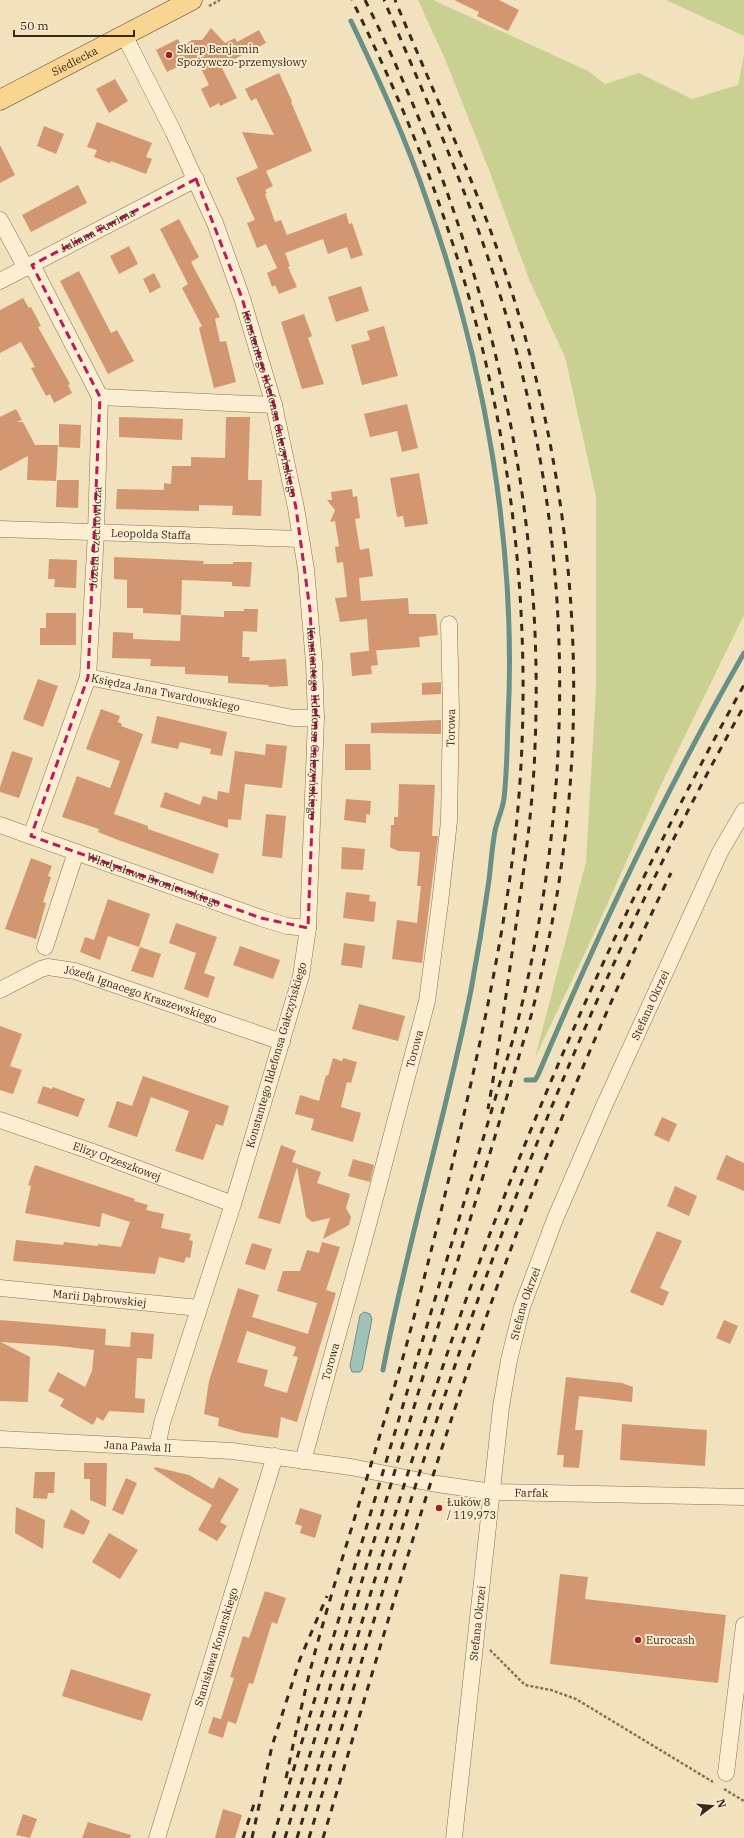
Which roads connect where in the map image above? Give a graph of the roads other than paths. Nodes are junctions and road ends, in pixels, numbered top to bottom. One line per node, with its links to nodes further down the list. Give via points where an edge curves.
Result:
1 (192, 0): 2 (main road, Siedlecka)
2 (124, 35): 3 (main road, Siedlecka); 4 (street, Konstantego Ildefonsa Gałczyńskiego)
3 (0, 100)
4 (196, 179): 6 (street, Juliana Tuwima); 9 (street, Konstantego Ildefonsa Gałczyńskiego, via 242,298)
5 (0, 220): 6 (street, Józefa Czechowicza)
6 (29, 266): 7 (street, Juliana Tuwima); 8 (street, Józefa Czechowicza)
7 (0, 281)
8 (100, 397): 9 (street); 11 (street, Józefa Czechowicza)
9 (274, 405): 12 (street, Konstantego Ildefonsa Gałczyńskiego)
10 (0, 529): 11 (street, Leopolda Staffa)
11 (96, 532): 12 (street, Leopolda Staffa); 14 (street, Józefa Czechowicza)
12 (301, 539): 15 (street, Konstantego Ildefonsa Gałczyńskiego, via 310,610)
13 (448, 624): 31 (street, Torowa, via 451,711 449,821 427,1001)
14 (88, 677): 15 (street, Księdza Jana Twardowskiego, via 294,718); 18 (street, Księdza Jana Twardowskiego)
15 (316, 718): 20 (street, Konstantego Ildefonsa Gałczyńskiego)
16 (744, 811): 32 (street, Stefana Okrzei, via 720,852 604,1106 555,1219 522,1307 501,1407)
17 (0, 825): 18 (street, Władysława Broniewskiego)
18 (31, 836): 19 (street, Władysława Broniewskiego)
19 (76, 852): 20 (street, Władysława Broniewskiego, via 261,918 287,926); 21 (street)
20 (308, 928): 23 (street, Konstantego Ildefonsa Gałczyńskiego, via 301,976)
21 (45, 947)
22 (0, 990): 23 (street, Józefa Ignacego Kraszewskiego, via 48,967 74,971)
23 (282, 1042): 25 (street, Konstantego Ildefonsa Gałczyńskiego)
24 (0, 1120): 25 (street, Elizy Orzeszkowej)
25 (233, 1204): 27 (street, Konstantego Ildefonsa Gałczyńskiego)
26 (0, 1288): 27 (street, Marii Dąbrowskiej)
27 (199, 1308): 29 (street, Konstantego Ildefonsa Gałczyńskiego, via 162,1423)
28 (0, 1439): 29 (street, Jana Pawła II)
29 (157, 1447): 30 (street, Jana Pawła II)
30 (275, 1456): 31 (street, Farfak); 36 (street, Stanisława Konarskiego)
31 (303, 1461): 32 (street, Farfak)
32 (492, 1492): 33 (street, Farfak); 37 (street, Stefana Okrzei)
33 (744, 1497)
34 (744, 1625): 35 (street)
35 (721, 1781)
36 (157, 1838)
37 (454, 1838)

